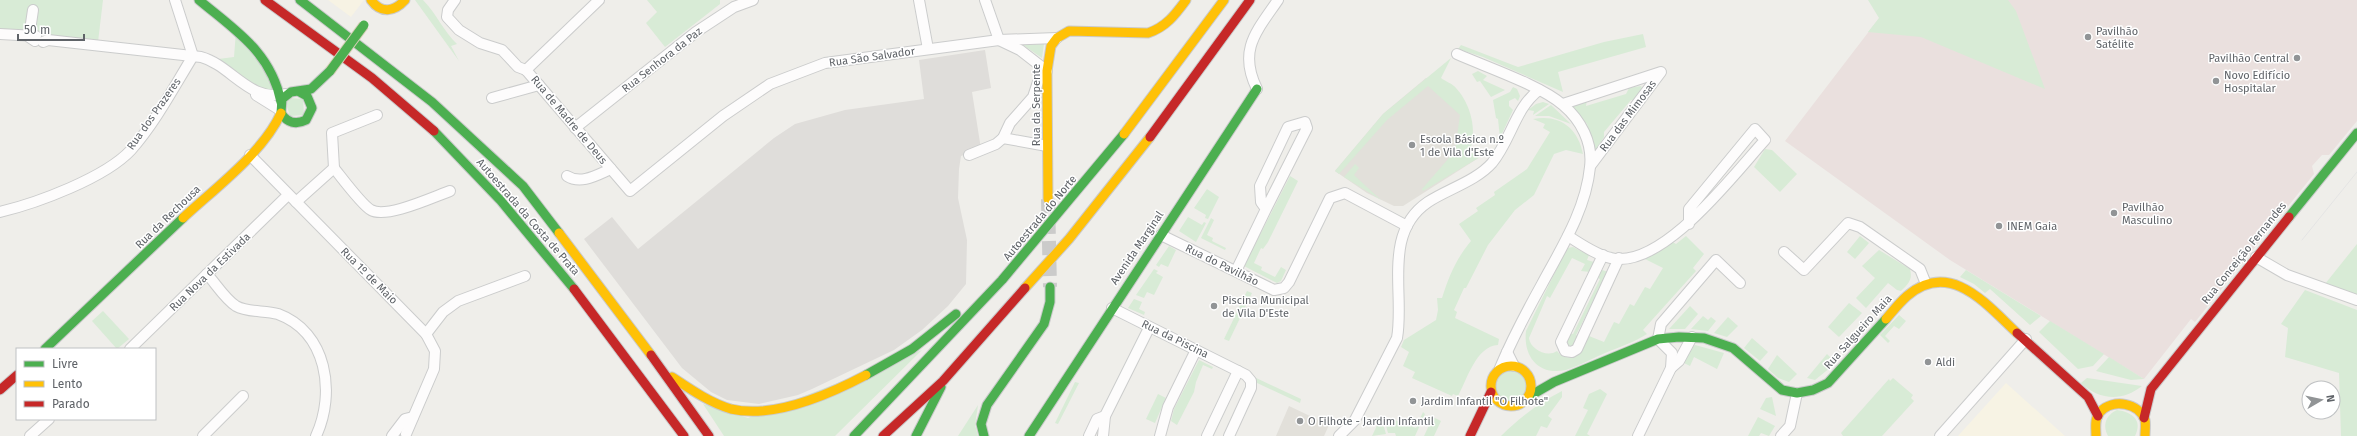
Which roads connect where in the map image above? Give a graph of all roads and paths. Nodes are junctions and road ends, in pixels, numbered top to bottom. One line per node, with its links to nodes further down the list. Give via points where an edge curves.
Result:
1 (175, 0): 26 (street)
2 (199, 0): 35 (main road, via 244,35 258,50)
3 (205, 0): 35 (main road, via 252,37 285,85)
4 (265, 0): 116 (main road, Autoestrada da Costa de Prata, via 431,128 487,185 581,297)
5 (300, 0): 89 (main road, Autoestrada da Costa de Prata, via 432,102 523,186)
6 (372, 0): 19 (main road)
7 (405, 0): 19 (main road, via 396,9)
8 (455, 0): 27 (street, via 448,10 447,17 451,24 480,43 502,50 518,67)
9 (599, 0): 27 (street, Rua de Madre de Deus)
10 (753, 0): 17 (street, Rua Senhora da Paz)
11 (919, 0): 24 (street)
12 (985, 0): 23 (street)
13 (1186, 0): 21 (main road, via 1160,30 1148,33 1069,31)
14 (1224, 0): 68 (main road, Autoestrada do Norte, via 1149,103)
15 (1250, 0): 92 (main road, via 1135,157 1069,239)
16 (1278, 0): 32 (street, via 1250,43 1249,69)
17 (733, 4): 40 (street, Rua Senhora da Paz)
18 (33, 10): 22 (street)
19 (371, 16): 29 (main road, bridge)
20 (0, 34): 22 (street)
21 (1057, 38): 23 (street, Rua São Salvador); 28 (main road, Rua da Serpente, via 1050,46)
22 (39, 39): 26 (street)
23 (999, 40): 24 (street, Rua São Salvador); 28 (street, via 1025,54)
24 (928, 48): 52 (street, Rua São Salvador, via 825,63 770,84 723,116)
25 (1457, 54): 33 (street, Rua das Mimosas)
26 (193, 56): 31 (street, via 210,59); 56 (street, Rua dos Prazeres, via 141,136 121,159 55,194)
27 (526, 70): 30 (street, Rua de Madre de Deus)
28 (1047, 71): 42 (street, via 1039,79 1033,96 1010,123); 44 (main road, Rua da Serpente)
29 (330, 72): 35 (main road, via 320,78 311,89); 36 (main road)
30 (539, 85): 34 (street); 40 (street, Rua de Madre de Deus)
31 (251, 89): 35 (street, via 264,95); 35 (street, via 257,96)
32 (1257, 89): 59 (main road, Avenida Marginal)
33 (1539, 90): 37 (street, Rua das Mimosas); 58 (street, via 1529,97 1515,120 1502,151 1486,169 1426,203)
34 (492, 98)
35 (287, 99): 36 (main road, via 307,96); 39 (main road, via 287,121); 43 (main road, Rua da Rechousa)
36 (312, 104): 39 (main road, via 309,117)
37 (1562, 104): 47 (street, Rua das Mimosas, via 1578,120 1587,138); 47 (street, Rua das Mimosas, via 1661,72)
38 (377, 115): 48 (street, via 332,133)
39 (297, 123): 43 (main road, Rua da Rechousa, via 280,129)
40 (575, 128): 49 (street, Rua de Madre de Deus)
41 (2357, 133): 63 (main road, Rua Conceição Fernandes)
42 (1003, 138): 44 (street); 45 (street, via 996,144)
43 (262, 143): 46 (main road, Rua da Rechousa)
44 (1047, 146): 54 (main road, Rua da Serpente)
45 (969, 155)
46 (250, 156): 53 (street, Rua 1º de Maio); 80 (main road, Rua da Rechousa)
47 (1590, 165): 60 (street, Rua das Mimosas, via 1584,196)
48 (334, 168): 51 (street, via 370,210 379,213 394,211); 53 (street, Rua Nova da Estivada)
49 (611, 169): 50 (street, via 581,181); 52 (street, Rua de Madre de Deus)
50 (567, 176)
51 (450, 191)
52 (630, 191)
53 (292, 199): 66 (street, Rua Nova da Estivada); 75 (street, Rua 1º de Maio)
54 (1048, 199)
55 (1266, 209): 55 (street, via 1261,202 1260,186 1288,127 1305,122 1307,128); 65 (street)
56 (0, 212)
57 (1689, 224): 57 (street, via 1765,140 1755,129 1689,209); 64 (street, via 1633,258)
58 (1407, 226): 65 (street, Rua do Pavilhão, via 1345,193 1330,198 1284,288 1274,290); 129 (street, via 1398,251 1398,338 1355,420)
59 (1161, 235): 65 (street, Rua do Pavilhão); 73 (main road, Avenida Marginal)
60 (1568, 236): 62 (street); 83 (street, Rua das Mimosas)
61 (1784, 252): 70 (street, via 1804,270 1848,222 1860,227 1920,269)
62 (1603, 255): 64 (street); 64 (street, via 1561,342 1565,351 1572,352 1577,349)
63 (2256, 257): 72 (street, via 2280,272); 94 (main road, Rua Conceição Fernandes)
64 (1619, 258)
65 (1236, 272)
66 (207, 274): 81 (street, Rua Nova da Estivada); 114 (street, via 236,306 277,314 307,332 317,346 325,388 322,425)
67 (525, 276): 75 (street, via 458,301 444,312)
68 (1002, 282): 89 (main road, via 976,295 939,331 893,361 802,403 774,410 734,409 716,404); 118 (main road, Autoestrada do Norte)
69 (1740, 283): 78 (street, via 1716,260 1661,324)
70 (1926, 284): 79 (main road, Rua Salgueiro Maia, via 1939,281 1965,287); 97 (main road, Rua Salgueiro Maia, via 1907,296 1828,383 1813,390)
71 (1050, 287): 121 (main road, via 1050,302 1044,324 987,405 982,424)
72 (2357, 300)
73 (1112, 308): 74 (street, Rua da Piscina); 110 (main road, Avenida Marginal)
74 (1149, 328): 82 (street, Rua da Piscina); 105 (street)
75 (426, 334): 107 (street, Rua 1º de Maio, via 435,351 434,369)
76 (1679, 337): 77 (main road); 78 (main road); 84 (street)
77 (1692, 337): 87 (street, via 1679,361); 97 (main road, via 1704,338 1733,348 1782,390)
78 (1658, 339): 84 (street); 93 (main road)
79 (2026, 339): 100 (main road, Rua Salgueiro Maia); 133 (street)
80 (46, 348)
81 (131, 348)
82 (1196, 350): 88 (street, Rua da Piscina); 126 (street, via 1168,407)
83 (1507, 352): 85 (street); 86 (street, Rua das Mimosas)
84 (1672, 353): 87 (street)
85 (1514, 366): 86 (main road); 91 (main road)
86 (1500, 368): 96 (main road, via 1492,378)
87 (1672, 368): 131 (street)
88 (1238, 371): 127 (street); 128 (street, Rua da Piscina, via 1246,375 1251,382 1251,388)
89 (664, 372): 117 (main road, Autoestrada da Costa de Prata)
90 (16, 376): 95 (main road)
91 (1529, 377): 93 (main road); 99 (main road, via 1531,390)
92 (943, 382): 119 (main road); 120 (main road)
93 (1554, 382): 99 (main road)
94 (2151, 389): 102 (main road, Rua Conceição Fernandes); 108 (main road, Rua Conceição Fernandes)
95 (0, 390)
96 (1491, 392): 101 (main road); 104 (main road)
97 (1797, 393): 132 (street, via 1790,426)
98 (243, 396): 113 (street)
99 (1528, 396): 101 (main road, via 1512,407)
100 (2088, 397): 103 (main road, Rua Salgueiro Maia); 106 (main road, Rua Salgueiro Maia)
101 (1499, 403): 104 (main road)
102 (2125, 403): 103 (main road); 108 (main road)
103 (2112, 404): 106 (main road)
104 (1484, 412): 130 (main road)
105 (1105, 416): 124 (street, via 1097,419); 125 (street)
106 (2098, 416): 134 (main road)
107 (413, 417): 111 (street, Rua 1º de Maio); 115 (street, via 404,419)
108 (2144, 418): 135 (main road, Rua Conceição Fernandes)
109 (48, 420): 112 (street)
110 (1039, 422): 122 (main road, Avenida Marginal); 123 (main road)
111 (406, 434)
112 (34, 435)
113 (203, 436)
114 (316, 436)
115 (392, 436)
116 (684, 436)
117 (709, 436)
118 (854, 436)
119 (883, 436)
120 (916, 436)
121 (984, 436)
122 (1029, 436)
123 (1040, 436)
124 (1089, 436)
125 (1103, 436)
126 (1160, 436)
127 (1207, 436)
128 (1229, 436)
129 (1339, 436)
130 (1470, 436)
131 (1638, 436)
132 (1781, 436)
133 (1940, 436)
134 (2096, 436)
135 (2145, 436)

